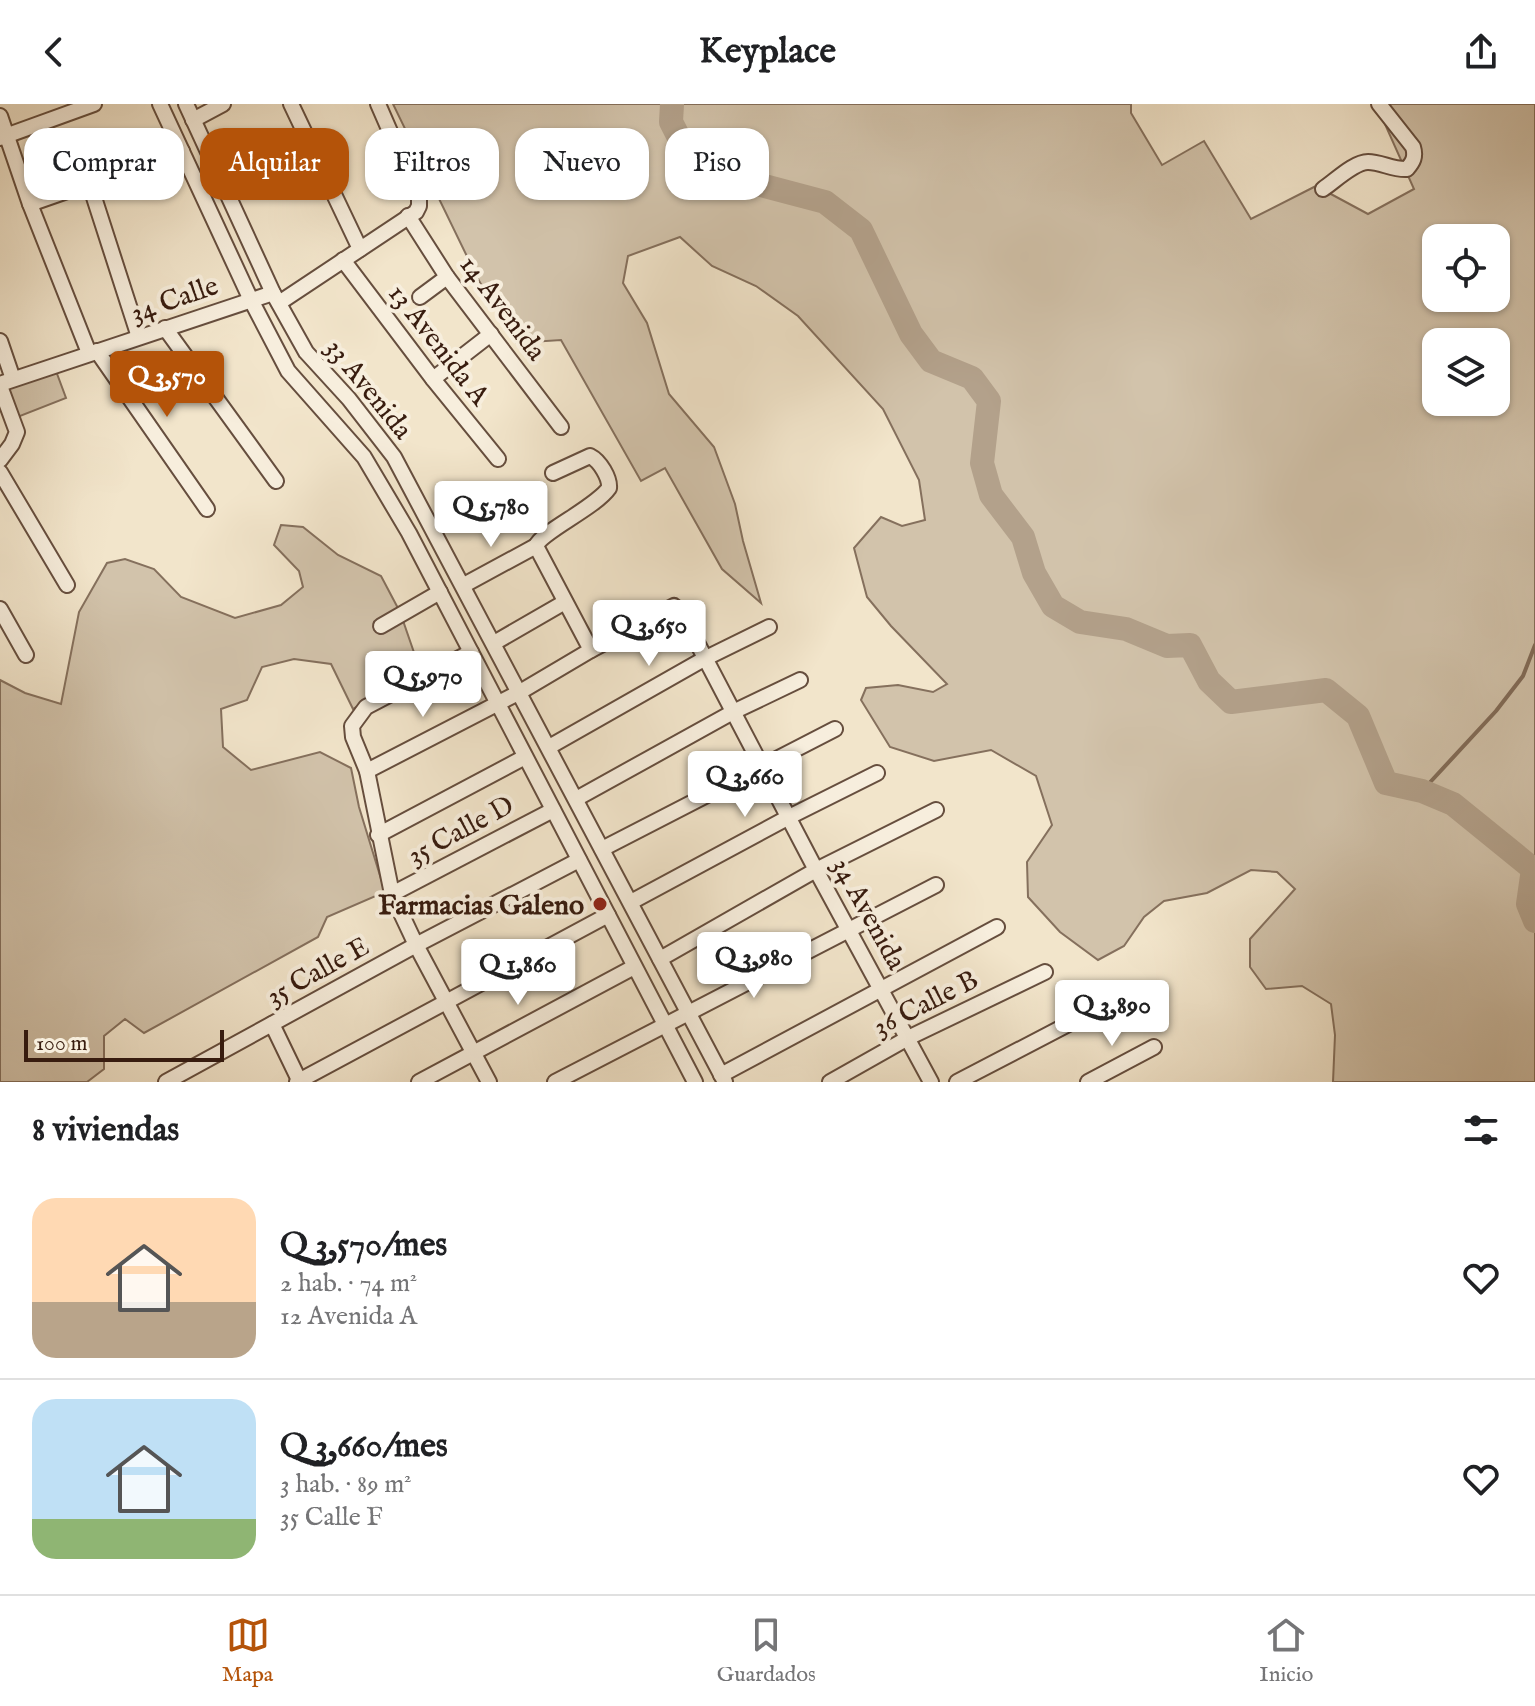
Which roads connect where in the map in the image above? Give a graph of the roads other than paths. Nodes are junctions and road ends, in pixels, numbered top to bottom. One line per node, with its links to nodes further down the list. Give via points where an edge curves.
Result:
1 (94, 104): 8 (street)
2 (160, 104): 11 (street, 33 Avenida)
3 (186, 104): 10 (street, 33 Avenida)
4 (223, 104): 10 (street)
5 (291, 104): 19 (street)
6 (378, 104): 18 (street, 34 Calle, via 419,198 416,212)
7 (1379, 104): 14 (street, via 1413,147 1413,163 1396,170 1360,164)
8 (63, 110): 12 (street)
9 (0, 116): 12 (street)
10 (193, 120): 23 (street, 33 Avenida)
11 (171, 128)
12 (3, 138): 17 (street)
13 (184, 155): 24 (street, 33 Avenida)
14 (1323, 189)
15 (43, 200): 17 (street)
16 (95, 200): 27 (street)
17 (30, 204): 29 (street)
18 (408, 216): 19 (street, 34 Calle); 21 (street, 14 Avenida)
19 (360, 249): 20 (street, 34 Calle)
20 (343, 260): 23 (street, 34 Calle); 30 (street, 13 Avenida A)
21 (447, 277): 22 (street); 26 (street, 14 Avenida)
22 (420, 297)
23 (276, 298): 24 (street, 34 Calle); 41 (street, 33 Avenida, via 306,352 394,457)
24 (251, 300): 25 (street, 34 Calle); 42 (street, 33 Avenida, via 288,371 364,457)
25 (165, 328): 27 (street, 34 Calle); 37 (street)
26 (491, 334): 30 (street); 32 (street, 14 Avenida)
27 (139, 337): 29 (street, 34 Calle)
28 (0, 341): 31 (street)
29 (93, 352): 31 (street, 34 Calle); 38 (street)
30 (433, 379): 33 (street, 13 Avenida A)
31 (4, 383): 34 (street, via 17,432)
32 (561, 427)
33 (498, 459)
34 (0, 460)
35 (0, 472): 40 (street)
36 (553, 473): 39 (street, via 590,456 610,484 582,513 540,537)
37 (276, 481)
38 (207, 509)
39 (536, 546): 41 (street); 43 (street)
40 (67, 585)
41 (464, 585): 47 (street, 33 Avenida)
42 (440, 592): 45 (street); 49 (street, 33 Avenida)
43 (565, 602): 47 (street); 48 (street)
44 (0, 609): 50 (street)
45 (381, 626)
46 (769, 627): 51 (street)
47 (494, 643): 53 (street, 33 Avenida)
48 (591, 650): 51 (street, 34 Avenida, via 674,606); 53 (street)
49 (471, 652): 54 (street, 33 Avenida); 60 (street, via 366,707 352,726)
50 (26, 655)
51 (704, 659): 55 (street, 34 Avenida); 57 (street)
52 (800, 680): 55 (street)
53 (520, 692): 54 (street); 57 (street, 33 Avenida)
54 (497, 703): 58 (street, 33 Avenida); 60 (street)
55 (733, 712): 59 (street, 34 Avenida); 62 (street)
56 (835, 729): 59 (street)
57 (549, 747): 62 (street, 33 Avenida)
58 (525, 757): 63 (street, 33 Avenida); 66 (street)
59 (762, 765): 65 (street, 34 Avenida); 67 (street)
60 (367, 771): 66 (street)
61 (877, 773): 65 (street)
62 (576, 799): 67 (street, 33 Avenida)
63 (553, 810): 68 (street, 33 Avenida); 71 (street, 35 Calle D)
64 (936, 810): 69 (street)
65 (789, 817): 69 (street, 34 Avenida); 72 (street)
66 (378, 835): 71 (street)
67 (602, 849): 72 (street, 33 Avenida)
68 (579, 860): 73 (street, 33 Avenida); 76 (street, 35 Calle E)
69 (816, 870): 75 (street, 34 Avenida); 77 (street)
70 (936, 885): 75 (street)
71 (392, 894): 76 (street)
72 (631, 902): 77 (street, 33 Avenida)
73 (608, 915): 78 (street, 33 Avenida); 81 (street)
74 (997, 927): 80 (street)
75 (849, 928): 80 (street, 34 Avenida); 83 (street)
76 (416, 945): 81 (street); 84 (street, 35 Calle E)
77 (660, 959): 83 (street, 33 Avenida)
78 (634, 967): 85 (street, 33 Avenida); 88 (street)
79 (1045, 972): 86 (street, 36 Calle B)
80 (880, 987): 86 (street, 34 Avenida); 89 (street)
81 (447, 1002): 88 (street); 91 (street)
82 (1103, 1006): 98 (street)
83 (688, 1013): 85 (street); 89 (street, 33 Avenida)
84 (272, 1024): 90 (street, 35 Calle E); 91 (street)
85 (664, 1024): 94 (street); 95 (street, 33 Avenida)
86 (908, 1038): 96 (street, 36 Calle B); 97 (street, 34 Avenida)
87 (1154, 1047): 99 (street)
88 (473, 1052): 92 (street); 93 (street)
89 (723, 1078)
90 (166, 1082)
91 (299, 1082)
92 (419, 1082)
93 (489, 1082)
94 (555, 1082)
95 (695, 1082)
96 (830, 1082)
97 (931, 1082)
98 (957, 1082)
99 (1088, 1082)

